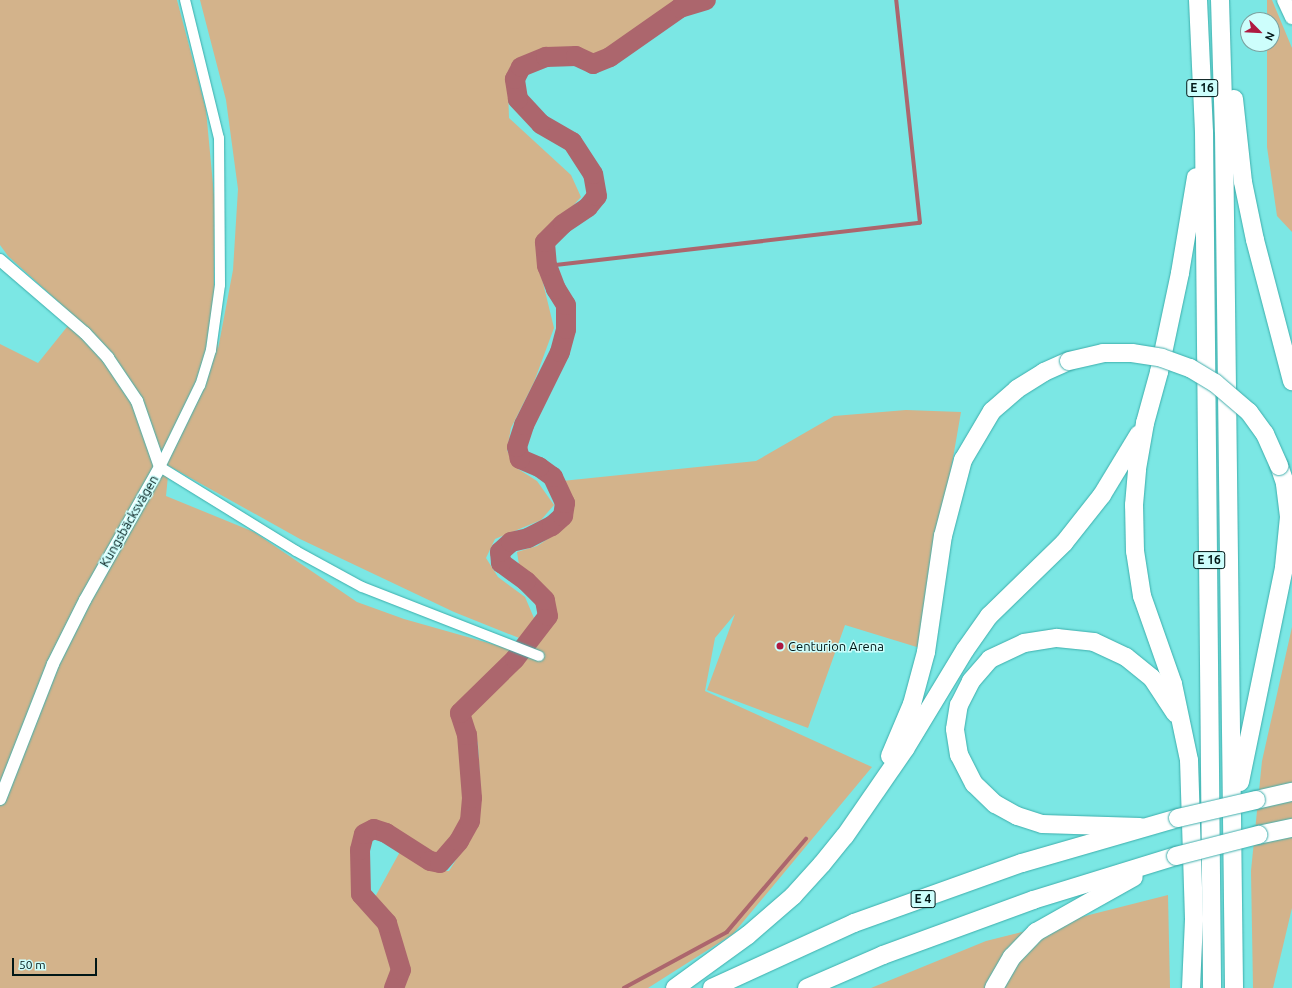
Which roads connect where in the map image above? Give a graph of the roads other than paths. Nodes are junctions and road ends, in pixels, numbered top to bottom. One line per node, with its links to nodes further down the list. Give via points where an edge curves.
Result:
1 (185, 0): 10 (street, via 219,138 220,285 211,350 200,385)
2 (1198, 0): 6 (highway, E 16)
3 (1284, 0): 5 (main road)
4 (1221, 4): 8 (highway, via 1243,182 1255,240); 16 (highway, E 16)
5 (1292, 16)
6 (1204, 132): 9 (highway, via 1180,272 1159,372); 25 (highway, E 16)
7 (0, 260): 10 (street, Kungsbäcksvägen, via 69,319 108,358 137,401)
8 (1292, 381)
9 (1145, 423): 12 (highway, via 1136,476 1135,551 1142,596 1172,684); 14 (highway, via 1102,495 1064,543 989,616)
10 (160, 467): 11 (street, via 282,543 362,587); 15 (street, Kungsbäcksvägen, via 85,600 54,664)
11 (539, 656)
12 (1183, 728): 17 (highway, via 1152,678 1126,657 1094,642 1057,638 1024,643 990,659 971,681 959,705 955,729 959,755 974,784 995,804 1017,816 1042,824); 24 (highway, via 1191,790 1194,919)
13 (1292, 792): 17 (highway, E 4, bridge)
14 (874, 793): 16 (highway, bridge, via 912,704 926,652 943,536 963,460 992,411 1017,389 1068,361 1103,353 1132,353 1162,358 1197,372 1221,387 1249,412 1265,434 1287,493 1289,517 1284,567); 20 (highway, via 845,836 793,896 748,935)
15 (0, 799)
16 (1233, 814): 26 (highway)
17 (1140, 827): 21 (highway, E 4, via 1022,863 854,923)
18 (1292, 828): 19 (highway, bridge)
19 (1176, 856): 22 (highway, via 1033,900 883,954); 23 (highway, via 1086,902 1036,932 1012,957)
20 (675, 988)
21 (712, 988)
22 (807, 988)
23 (994, 988)
24 (1190, 988)
25 (1212, 988)
26 (1234, 988)

